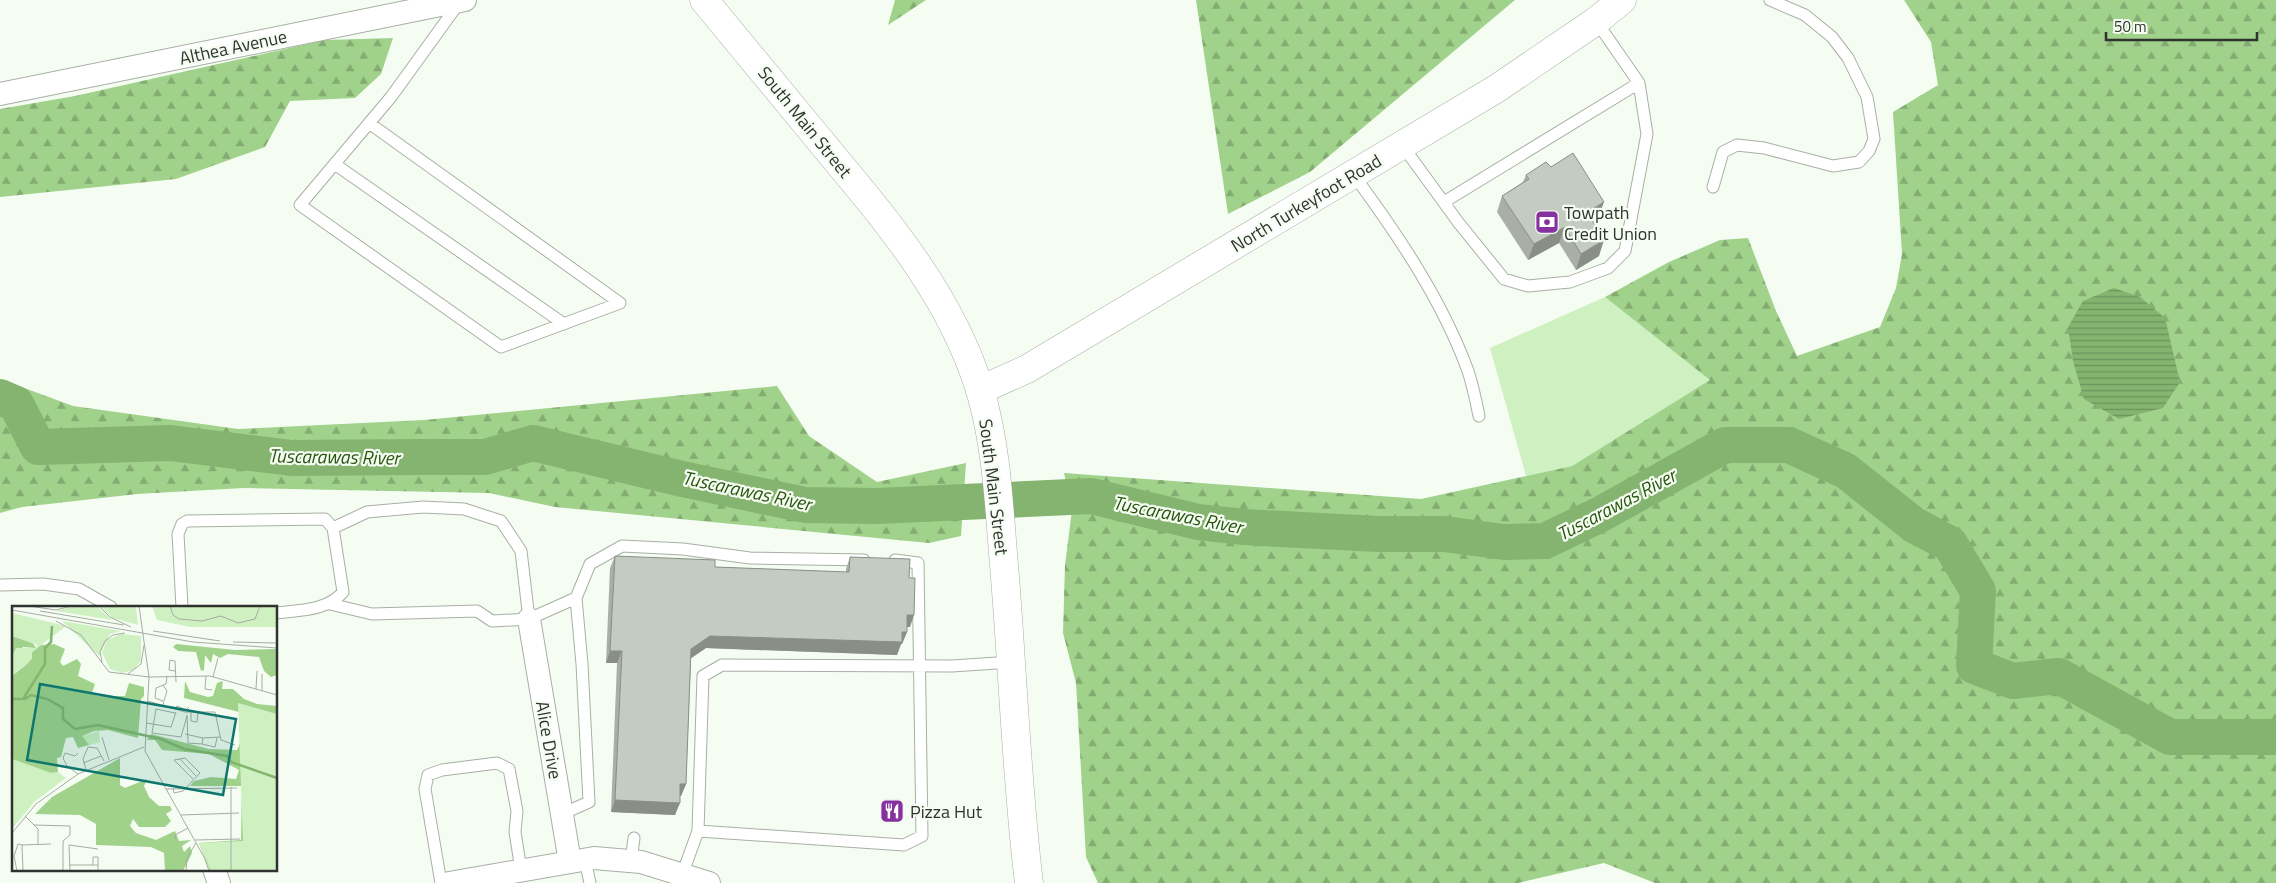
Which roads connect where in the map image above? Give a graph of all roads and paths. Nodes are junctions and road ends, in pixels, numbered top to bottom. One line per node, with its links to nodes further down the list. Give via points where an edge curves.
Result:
1 (462, 0): 7 (street, Althea Avenue); 8 (lane)
2 (704, 0): 15 (main road, South Main Street, via 898,234 939,297)
3 (1622, 0): 5 (main road, North Turkeyfoot Road)
4 (1770, 0): 12 (lane, via 1805,15 1832,37 1848,58 1867,97 1874,138 1869,151 1859,162 1833,166 1764,148 1737,145 1724,152)
5 (1596, 21): 6 (lane); 9 (main road, North Turkeyfoot Road, via 1496,89)
6 (1640, 83): 13 (lane); 13 (lane, via 1647,134 1639,183 1625,251 1608,268 1562,283 1528,286 1504,279)
7 (0, 94)
8 (369, 123): 10 (lane); 14 (lane, via 620,303)
9 (1402, 145): 11 (main road, North Turkeyfoot Road); 13 (lane)
10 (336, 164): 14 (lane); 14 (lane, via 300,205 501,347)
11 (1353, 174): 15 (main road, North Turkeyfoot Road, via 1027,369); 16 (lane, via 1395,230 1449,325 1469,373)
12 (1713, 187)
13 (1444, 202)
14 (564, 324)
15 (980, 390): 25 (main road, South Main Street, via 994,454)
16 (1479, 416)
17 (333, 528): 20 (lane, via 343,592); 22 (lane, via 325,519 187,521 178,534); 24 (lane, via 367,512 423,506 464,509 501,521 521,551)
18 (0, 585): 21 (lane, via 43,584 79,589)
19 (576, 598): 24 (lane); 26 (lane, via 590,564 622,546 683,549 750,558 918,563); 27 (lane, via 588,802)
20 (330, 604): 23 (lane); 24 (lane, via 372,614 477,611 492,621)
21 (109, 606)
22 (182, 606)
23 (278, 613)
24 (529, 619): 27 (street, Alice Drive)
25 (1012, 662): 26 (lane); 40 (main road, South Main Street)
26 (920, 666): 28 (lane, via 722,665 703,676); 28 (lane, via 922,836 904,845)
27 (562, 814): 30 (street, Alice Drive)
28 (698, 831): 34 (lane)
29 (634, 838): 31 (lane)
30 (578, 861): 31 (street); 33 (street); 38 (lane)
31 (631, 861): 34 (street)
32 (214, 870): 35 (street)
33 (522, 870): 36 (lane, via 515,832 517,811 509,769 497,763 442,770 428,775 425,789); 37 (street)
34 (682, 875): 39 (street)
35 (219, 883)
36 (440, 883)
37 (449, 883)
38 (590, 883)
39 (710, 883)
40 (1029, 883)

